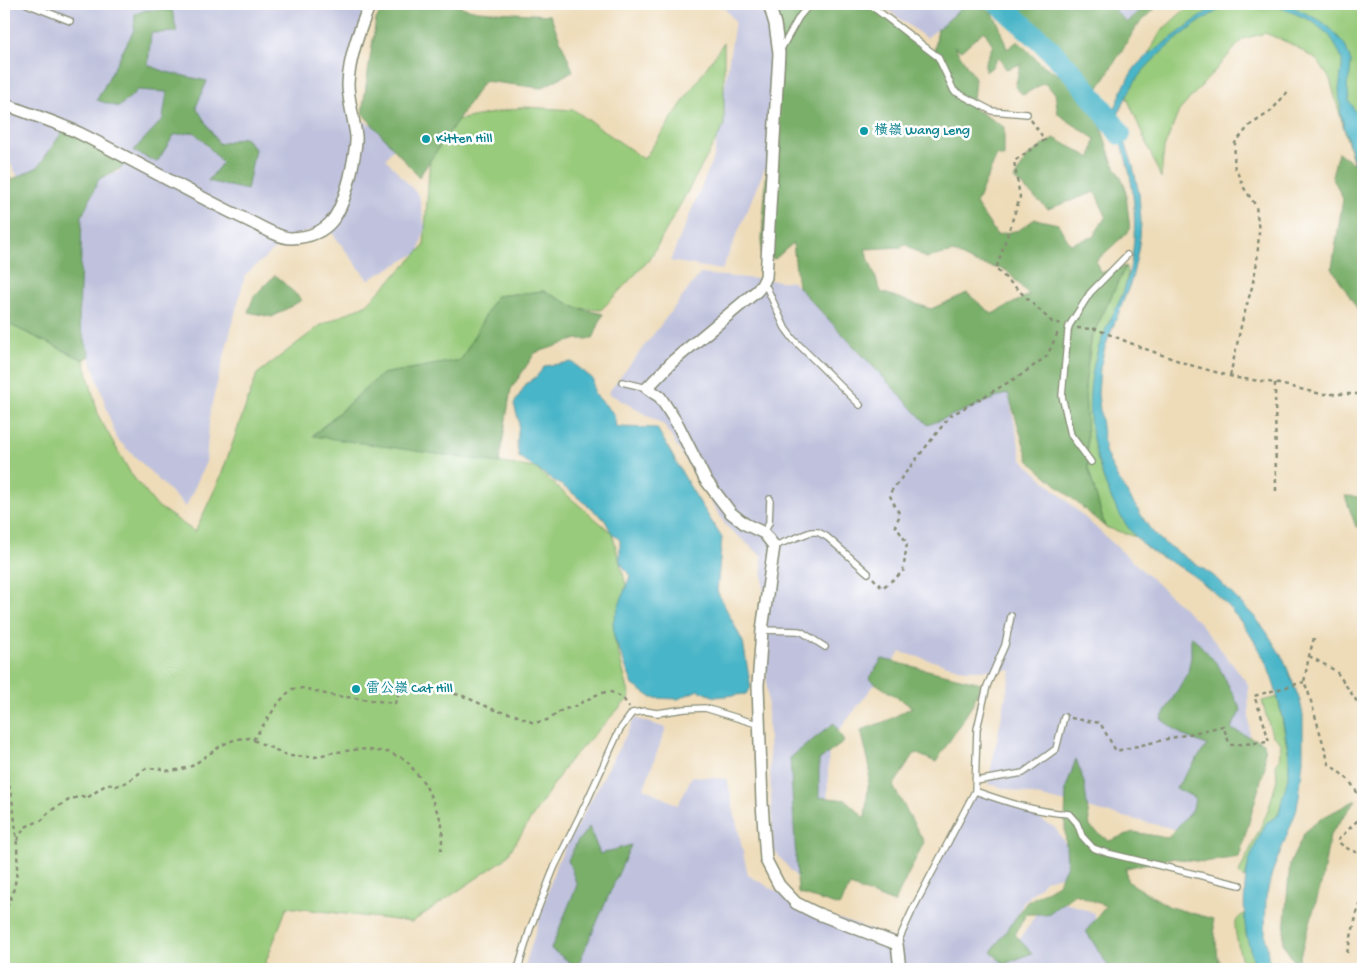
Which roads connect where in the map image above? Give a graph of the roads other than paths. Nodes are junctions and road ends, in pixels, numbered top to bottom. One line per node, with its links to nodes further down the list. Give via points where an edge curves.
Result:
1 (27, 4): 6 (lane)
2 (370, 4): 8 (street, via 359,33 348,84 356,138 350,176 333,222 305,236 288,238 276,234 79,133)
3 (770, 4): 7 (street)
4 (810, 4): 7 (lane)
5 (869, 4): 9 (lane, via 938,57 954,91 992,111)
6 (70, 21)
7 (779, 53): 11 (street, via 766,277)
8 (4, 104)
9 (1027, 114)
10 (1127, 255): 15 (lane, via 1090,293 1068,331 1062,396 1071,436)
11 (762, 285): 13 (street); 14 (lane, via 767,288 793,339)
12 (622, 382): 13 (lane)
13 (647, 388): 17 (street, via 660,396 705,479 731,513)
14 (860, 405)
15 (1091, 462)
16 (770, 499): 17 (lane, via 769,523)
17 (764, 533): 18 (street)
18 (774, 546): 19 (lane, via 818,532); 21 (street)
19 (868, 573)
20 (1011, 616): 25 (lane, via 1005,645 986,686 977,729)
21 (762, 630): 22 (lane, via 802,632); 24 (street, via 758,685)
22 (825, 647)
23 (1064, 717): 25 (lane, via 1056,749 1023,773)
24 (760, 725): 28 (street, via 766,860 779,885 796,903 816,913); 29 (lane, via 705,708 632,713 619,731 554,868)
25 (976, 781): 26 (lane)
26 (975, 791): 27 (lane, via 1017,805 1069,814 1093,848 1107,853); 28 (lane)
27 (1240, 885)
28 (897, 944): 30 (street)
29 (518, 969)
30 (900, 969)

